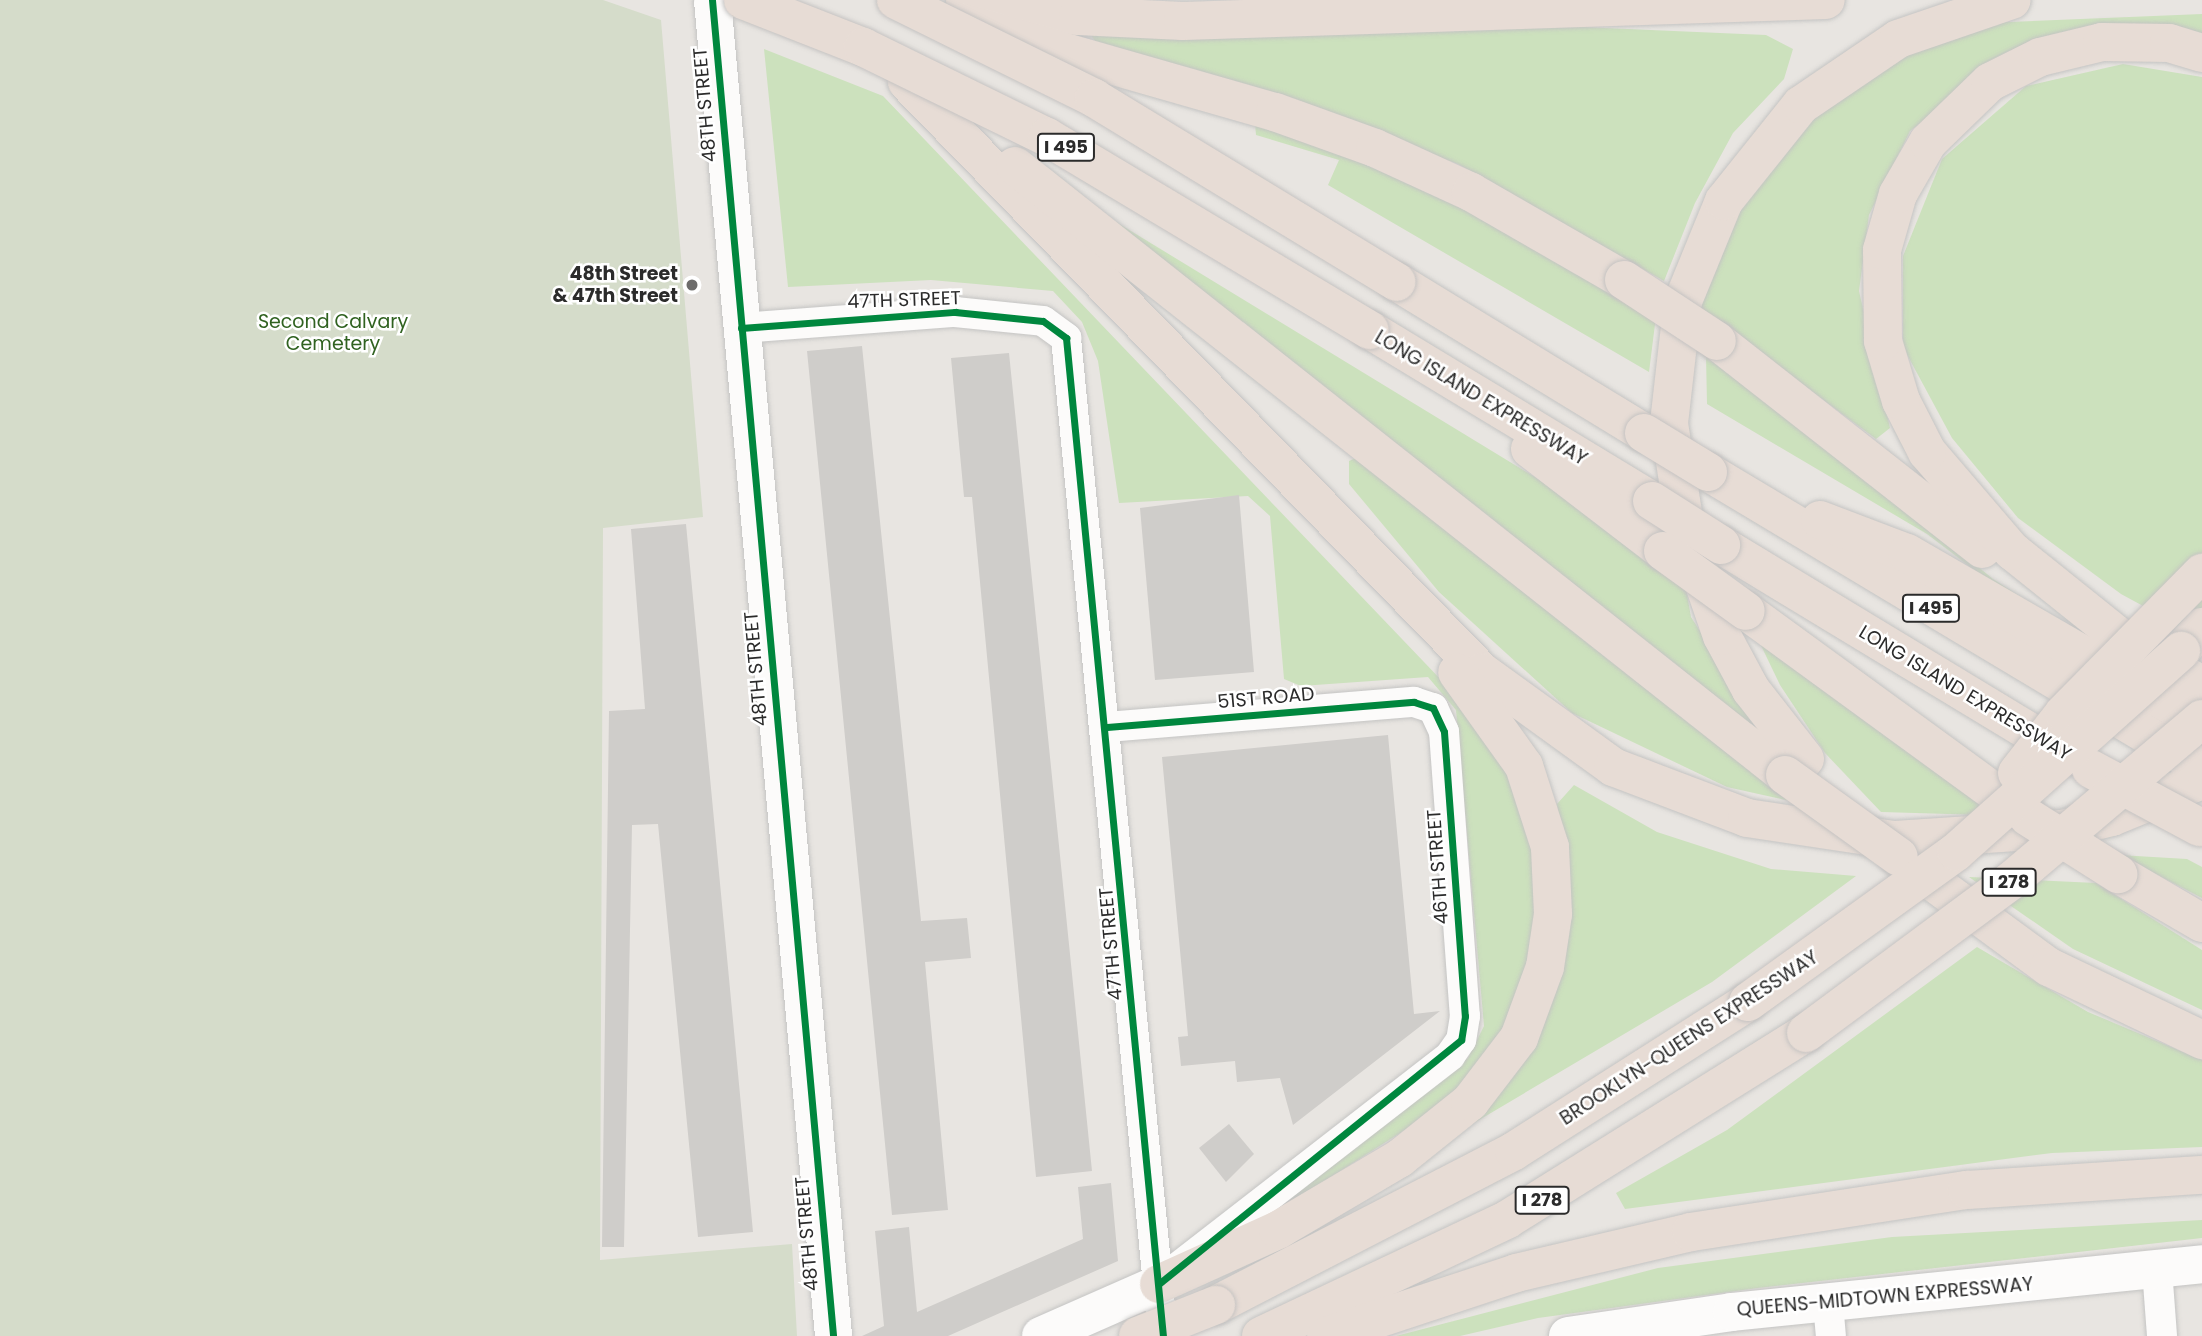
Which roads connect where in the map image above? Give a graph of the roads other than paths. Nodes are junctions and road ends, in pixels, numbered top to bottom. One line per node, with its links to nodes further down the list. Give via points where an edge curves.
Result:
1 (712, 0): 13 (street, 48TH STREET)
2 (743, 0): 14 (highway, LONG ISLAND EXPRESSWAY / I 495, bridge, via 863,47 1024,125)
3 (785, 0): 12 (highway, via 844,32)
4 (884, 0): 19 (highway, bridge, via 1262,108 1375,148 1471,192 1624,280 1717,341 2034,590)
5 (896, 0): 15 (highway, I 495, bridge, via 1094,99)
6 (965, 0): 10 (highway, via 1079,16 1183,21)
7 (1593, 0): 10 (highway)
8 (1826, 0): 10 (highway)
9 (2012, 0): 24 (highway, via 1898,39 1801,105 1724,201 1684,301 1669,423 1686,532 1722,636)
10 (1642, 5)
11 (2202, 53): 19 (highway, via 2169,43 2102,42 2040,57 2002,75 1967,100 1928,142 1898,194 1882,250 1883,341 1901,401 1927,452 2004,543)
12 (907, 82): 17 (highway); 24 (highway)
13 (741, 328): 23 (street, 47TH STREET, via 933,312 1013,316 1060,330 1071,357); 38 (street, 48TH STREET)
14 (1437, 371): 27 (highway, LONG ISLAND EXPRESSWAY / I 495, bridge, via 2091,769); 29 (highway, bridge, via 1590,500 2028,817)
15 (1717, 478): 22 (highway, via 1907,553); 25 (highway, I 495)
16 (2202, 573): 28 (highway, bridge, via 2064,713)
17 (1409, 600): 26 (highway, via 1510,695 1613,766 1702,806 1792,829 1895,840 2012,835 2112,817); 36 (highway, via 1514,748 1540,803 1550,847 1553,914 1530,1015 1488,1082 1399,1158 1278,1230)
18 (2195, 637): 28 (highway, BROOKLYN-QUEENS EXPRESSWAY / I 278, bridge)
19 (2122, 639): 20 (highway)
20 (2202, 685)
21 (1428, 705): 23 (street, 51ST ROAD); 36 (street, 46TH STREET, via 1444,732 1464,1034 1450,1056)
22 (2192, 716): 42 (highway, I 278, bridge, via 2012,880 1807,1033 1508,1219)
23 (1107, 727): 36 (street, 47TH STREET)
24 (1795, 767): 30 (highway, bridge, via 1948,899 2049,967)
25 (2202, 767)
26 (2202, 780)
27 (2201, 828)
28 (1956, 852): 40 (highway, BROOKLYN-QUEENS EXPRESSWAY / I 278, bridge, via 1748,1002 1514,1151 1216,1305)
29 (2202, 923)
30 (2202, 1040)
31 (2202, 1175): 33 (highway, via 1967,1190)
32 (2202, 1198): 33 (highway)
33 (1883, 1205): 43 (highway, via 1703,1229 1574,1257)
34 (2202, 1264): 35 (main road, QUEENS-MIDTOWN EXPRESSWAY)
35 (2157, 1269): 37 (main road, QUEENS-MIDTOWN EXPRESSWAY); 45 (street)
36 (1159, 1284): 39 (main road); 41 (street, 47TH STREET)
37 (1829, 1319): 44 (main road, QUEENS-MIDTOWN EXPRESSWAY)
38 (833, 1336)
39 (1041, 1336)
40 (1138, 1336)
41 (1163, 1336)
42 (1261, 1336)
43 (1326, 1336)
44 (1568, 1336)
45 (2162, 1336)

